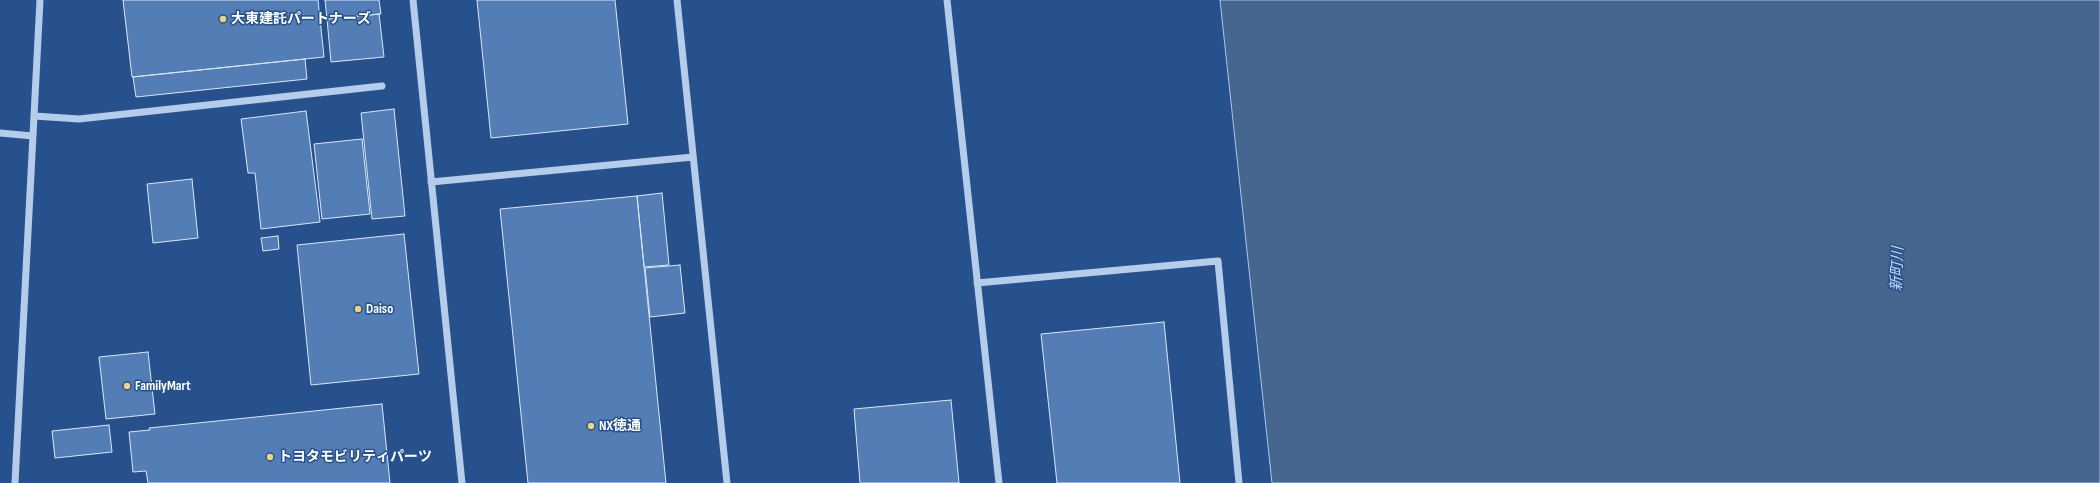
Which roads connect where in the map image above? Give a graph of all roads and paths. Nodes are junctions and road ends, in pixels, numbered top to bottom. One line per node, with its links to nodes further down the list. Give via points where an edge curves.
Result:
1 (40, 0): 6 (street)
2 (413, 0): 10 (street)
3 (677, 0): 9 (street)
4 (948, 0): 11 (street)
5 (382, 86): 6 (street, via 79,119)
6 (34, 116): 8 (street)
7 (0, 133): 8 (street)
8 (33, 136): 12 (street)
9 (693, 157): 10 (street); 14 (street)
10 (431, 182): 13 (street)
11 (977, 283): 15 (street); 16 (street, via 1218,261)
12 (15, 483)
13 (462, 483)
14 (727, 483)
15 (999, 483)
16 (1239, 483)

